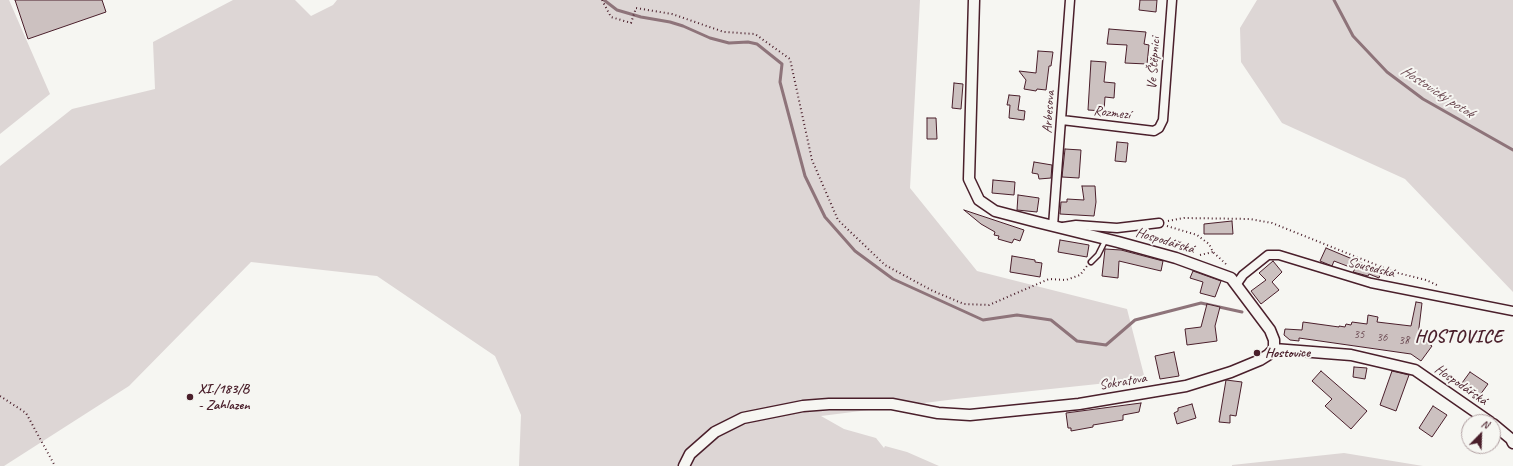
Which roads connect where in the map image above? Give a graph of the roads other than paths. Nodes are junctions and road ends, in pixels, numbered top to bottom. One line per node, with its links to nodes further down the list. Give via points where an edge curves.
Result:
1 (974, 0): 7 (street, Hospodářská, via 969,179 979,200 995,210)
2 (1070, 0): 4 (street, Arbesova)
3 (1172, 0): 5 (street, Ve Štěpnici, via 1163,120)
4 (1062, 120): 5 (street, Rozmezí, via 1154,131); 7 (street, Arbesova)
5 (1159, 128)
6 (1159, 223): 7 (street, via 1117,228 1076,225)
7 (1056, 227): 8 (street, Hospodářská)
8 (1106, 239): 9 (lane, via 1098,255); 10 (street, Hospodářská, via 1176,258 1231,278)
9 (1091, 262)
10 (1236, 285): 11 (street, Sousedská, via 1243,275 1268,255 1278,255 1371,283); 12 (street, Hospodářská, via 1270,330)
11 (1513, 311)
12 (1274, 349): 13 (street, Hospodářská, via 1351,355 1415,370); 16 (street, Sokratova, via 1260,360 1186,386 1078,404 970,415 938,413 892,404 803,406 743,418 715,432 690,454)
13 (1478, 414)
14 (1501, 431): 15 (street, Hospodářská)
15 (1513, 443)
16 (684, 466)

